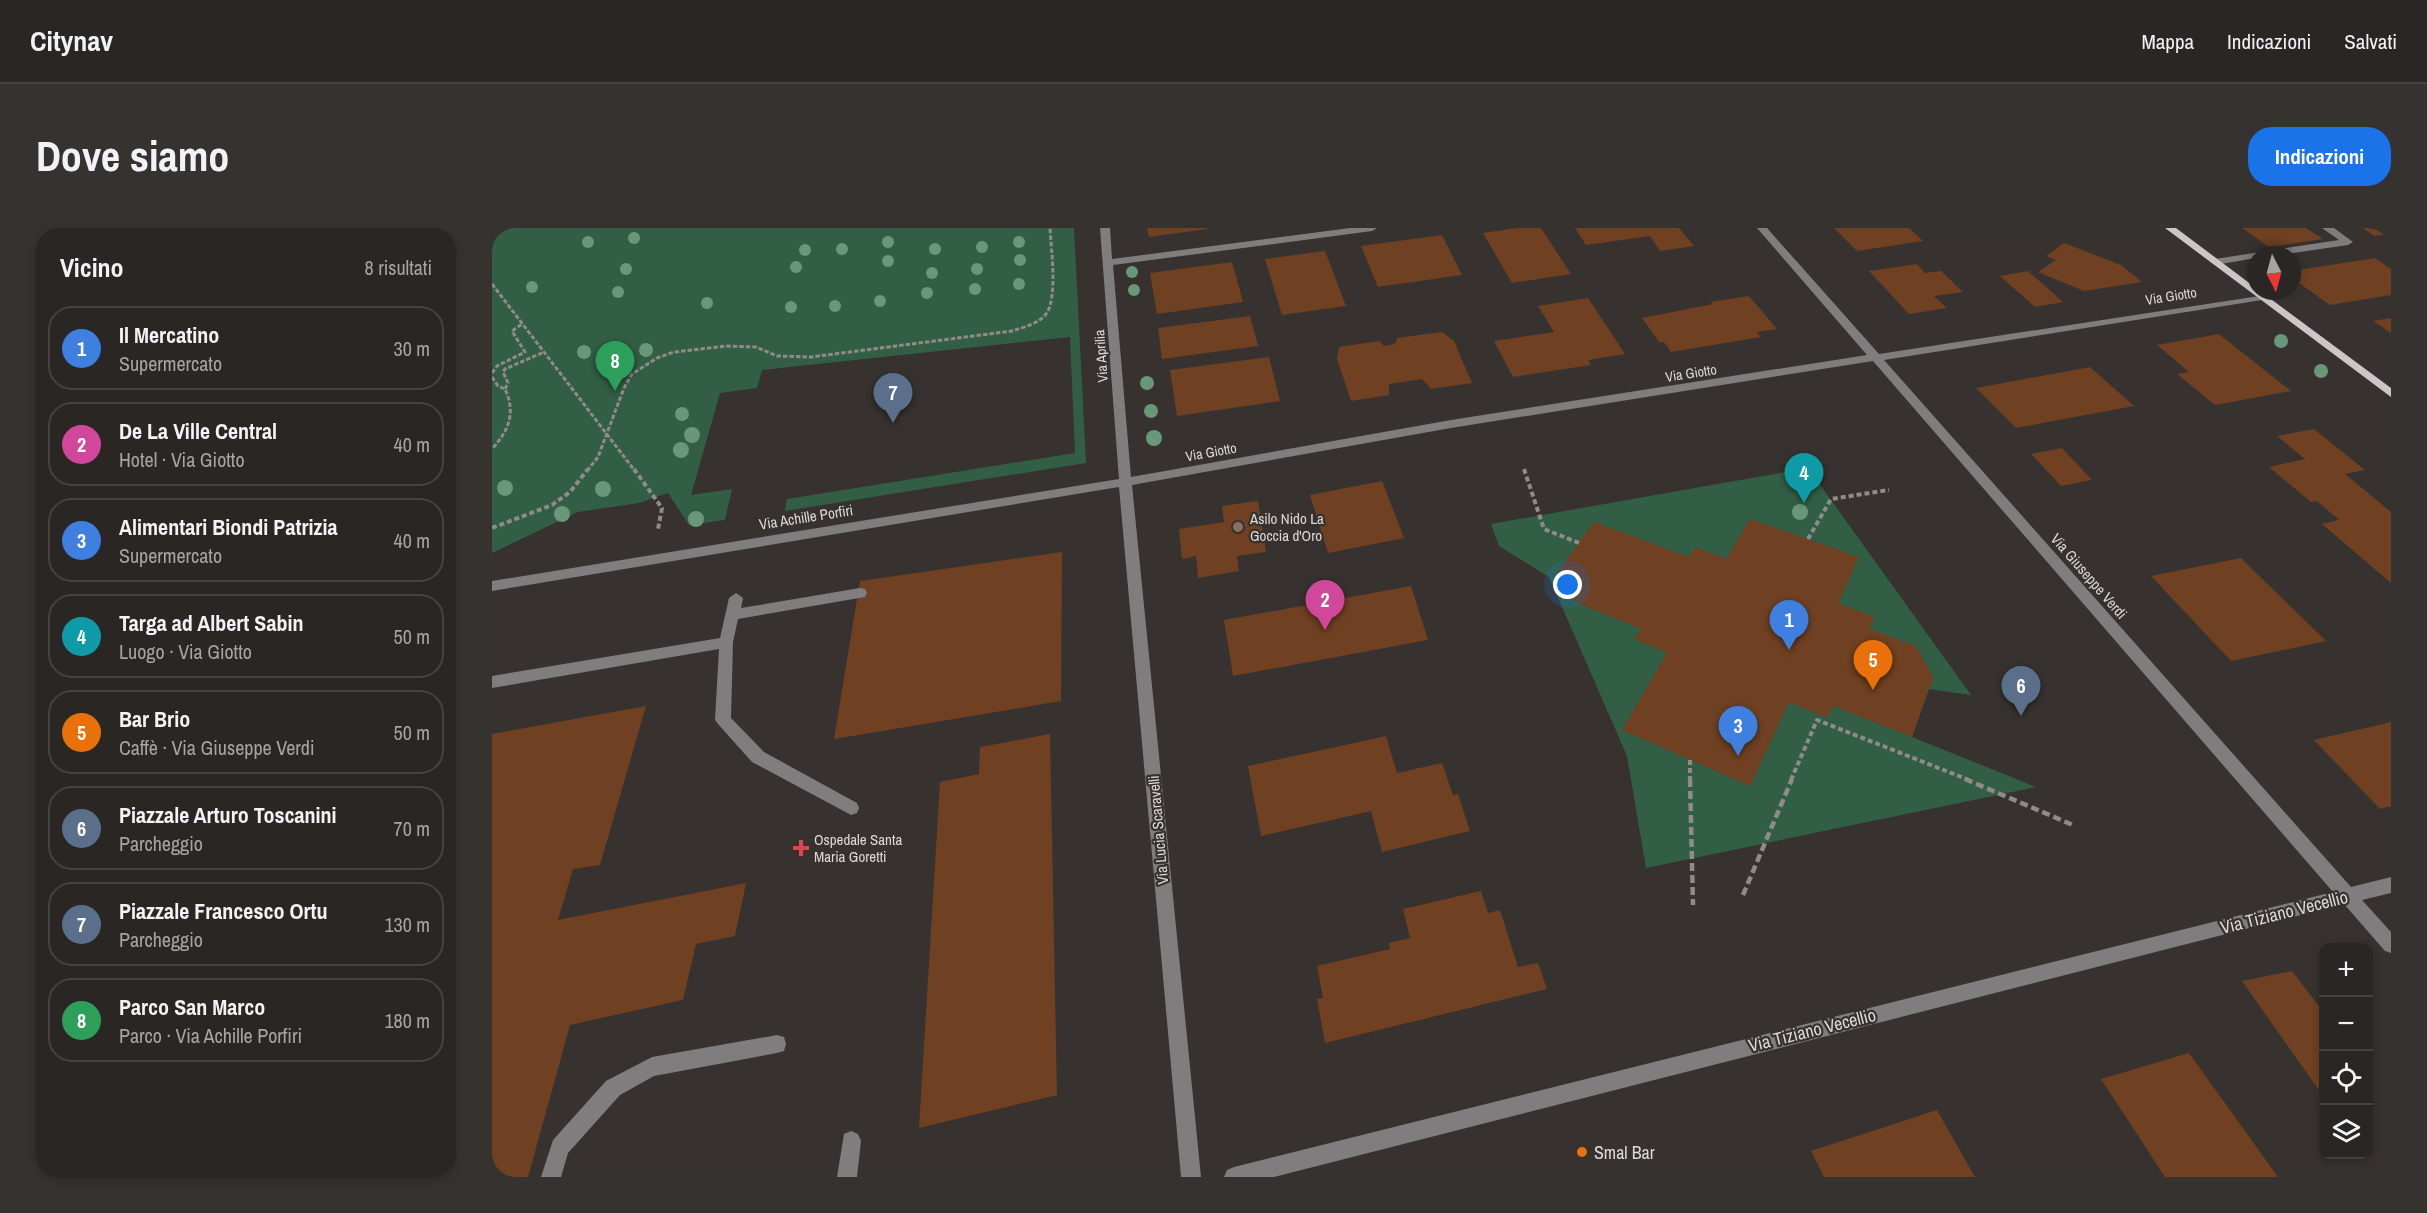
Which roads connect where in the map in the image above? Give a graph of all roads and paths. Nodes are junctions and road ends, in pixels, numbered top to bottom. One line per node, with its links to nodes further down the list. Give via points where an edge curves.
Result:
1 (1050, 228): 21 (path, via 1052,301 1043,317 1029,326 811,357 777,356 744,346 674,352 632,374)
2 (1106, 228): 9 (street, Via Aprilia)
3 (1372, 228): 9 (street)
4 (1762, 228): 17 (street, Via Giuseppe Verdi)
5 (2170, 228): 10 (main road)
6 (2327, 228): 7 (street, via 2348,242)
7 (2301, 249)
8 (2247, 257): 10 (street)
9 (1109, 262): 24 (street, Via Aprilia)
10 (2215, 262): 12 (main road)
11 (492, 284): 15 (path)
12 (2247, 286)
13 (2247, 299): 17 (street, Via Giotto)
14 (2266, 300): 20 (main road)
15 (522, 324): 16 (path); 18 (path, via 512,331 525,352 497,366)
16 (544, 352): 19 (path, via 505,369); 21 (path)
17 (1878, 359): 24 (street, Via Giotto, via 1451,424); 41 (street, Via Giuseppe Verdi)
18 (492, 375): 19 (path, via 498,386)
19 (506, 389): 22 (path, via 511,399 511,424)
20 (2390, 393)
21 (607, 432): 26 (path, via 598,457 570,492 552,505); 27 (path, via 662,508)
22 (492, 449)
23 (1524, 469): 29 (path, via 1544,529)
24 (1125, 482): 30 (street, Via Achille Porfiri); 48 (street, Via Lucia Scaravelli)
25 (1889, 490): 28 (path, via 1831,500)
26 (492, 528)
27 (656, 537)
28 (1808, 539)
29 (1579, 543)
30 (492, 586)
31 (860, 593): 33 (street)
32 (736, 598): 33 (street)
33 (732, 615): 34 (street)
34 (726, 642): 35 (street); 37 (street, via 723,720 759,757)
35 (492, 682)
36 (1690, 760): 42 (path)
37 (851, 808)
38 (2073, 825): 40 (path, via 1817,720)
39 (2391, 885): 41 (street, Via Tiziano Vecellio)
40 (1743, 895)
41 (2349, 896): 43 (street, Via Giuseppe Verdi); 49 (street, Via Tiziano Vecellio)
42 (1693, 905)
43 (2391, 945)
44 (777, 1044): 46 (street, via 652,1067 613,1088 560,1147)
45 (851, 1141): 47 (street)
46 (551, 1177)
47 (847, 1177)
48 (1191, 1177)
49 (1234, 1177)

